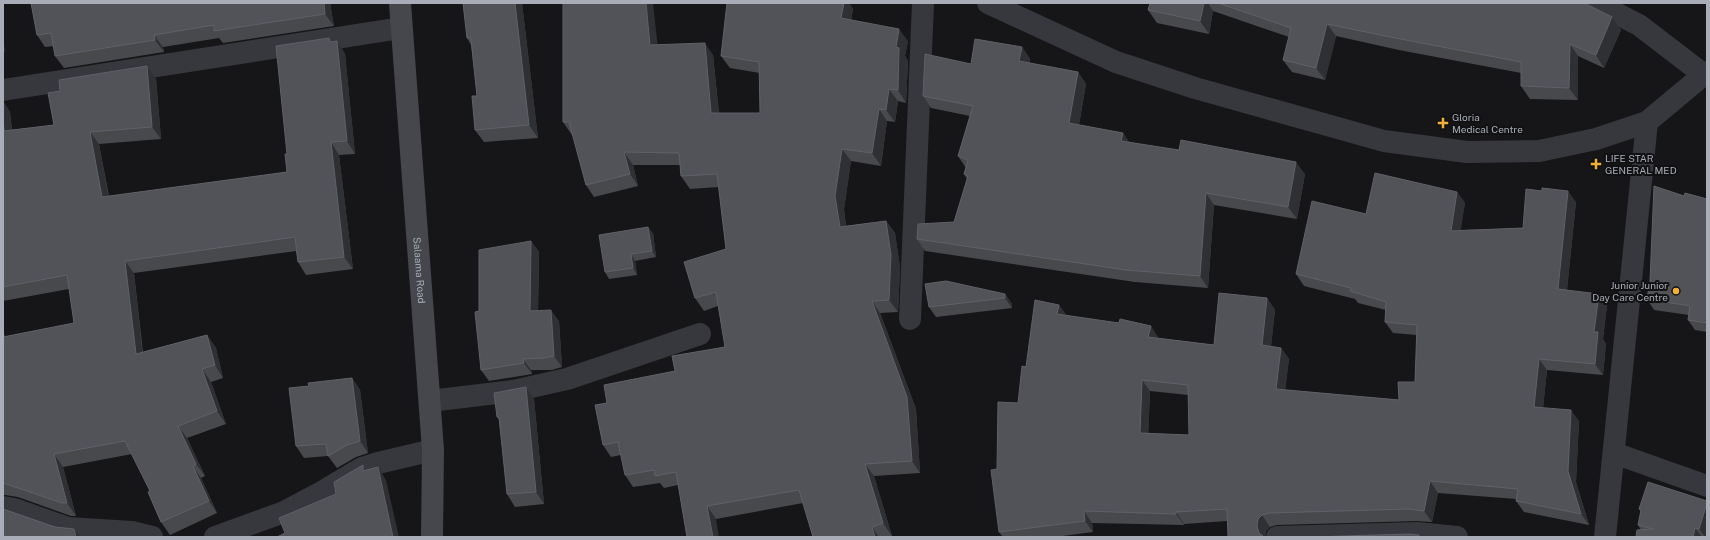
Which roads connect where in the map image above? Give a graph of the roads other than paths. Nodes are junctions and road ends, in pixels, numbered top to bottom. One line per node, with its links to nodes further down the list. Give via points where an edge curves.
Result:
1 (400, 3): 5 (main road, Salaama Road)
2 (923, 3): 9 (street)
3 (988, 3): 8 (street, via 1116,62 1195,88 1384,141 1467,152 1538,151 1596,139)
4 (1596, 3): 6 (street, via 1639,25)
5 (402, 28): 7 (street); 11 (main road, Salaama Road)
6 (1705, 73): 8 (street)
7 (3, 90)
8 (1646, 122): 13 (street)
9 (910, 319)
10 (700, 334): 11 (street, via 567,379 513,391)
11 (430, 401): 12 (main road, Salaama Road)
12 (433, 450): 17 (street, via 362,468 284,512); 18 (main road, Salaama Road)
13 (1614, 453): 14 (street); 21 (street)
14 (1707, 486)
15 (3, 508): 16 (street, via 14,509 68,528 132,532)
16 (152, 537)
17 (215, 537)
18 (432, 537)
19 (1277, 537): 20 (street, via 1417,533)
20 (1457, 537)
21 (1605, 537)

